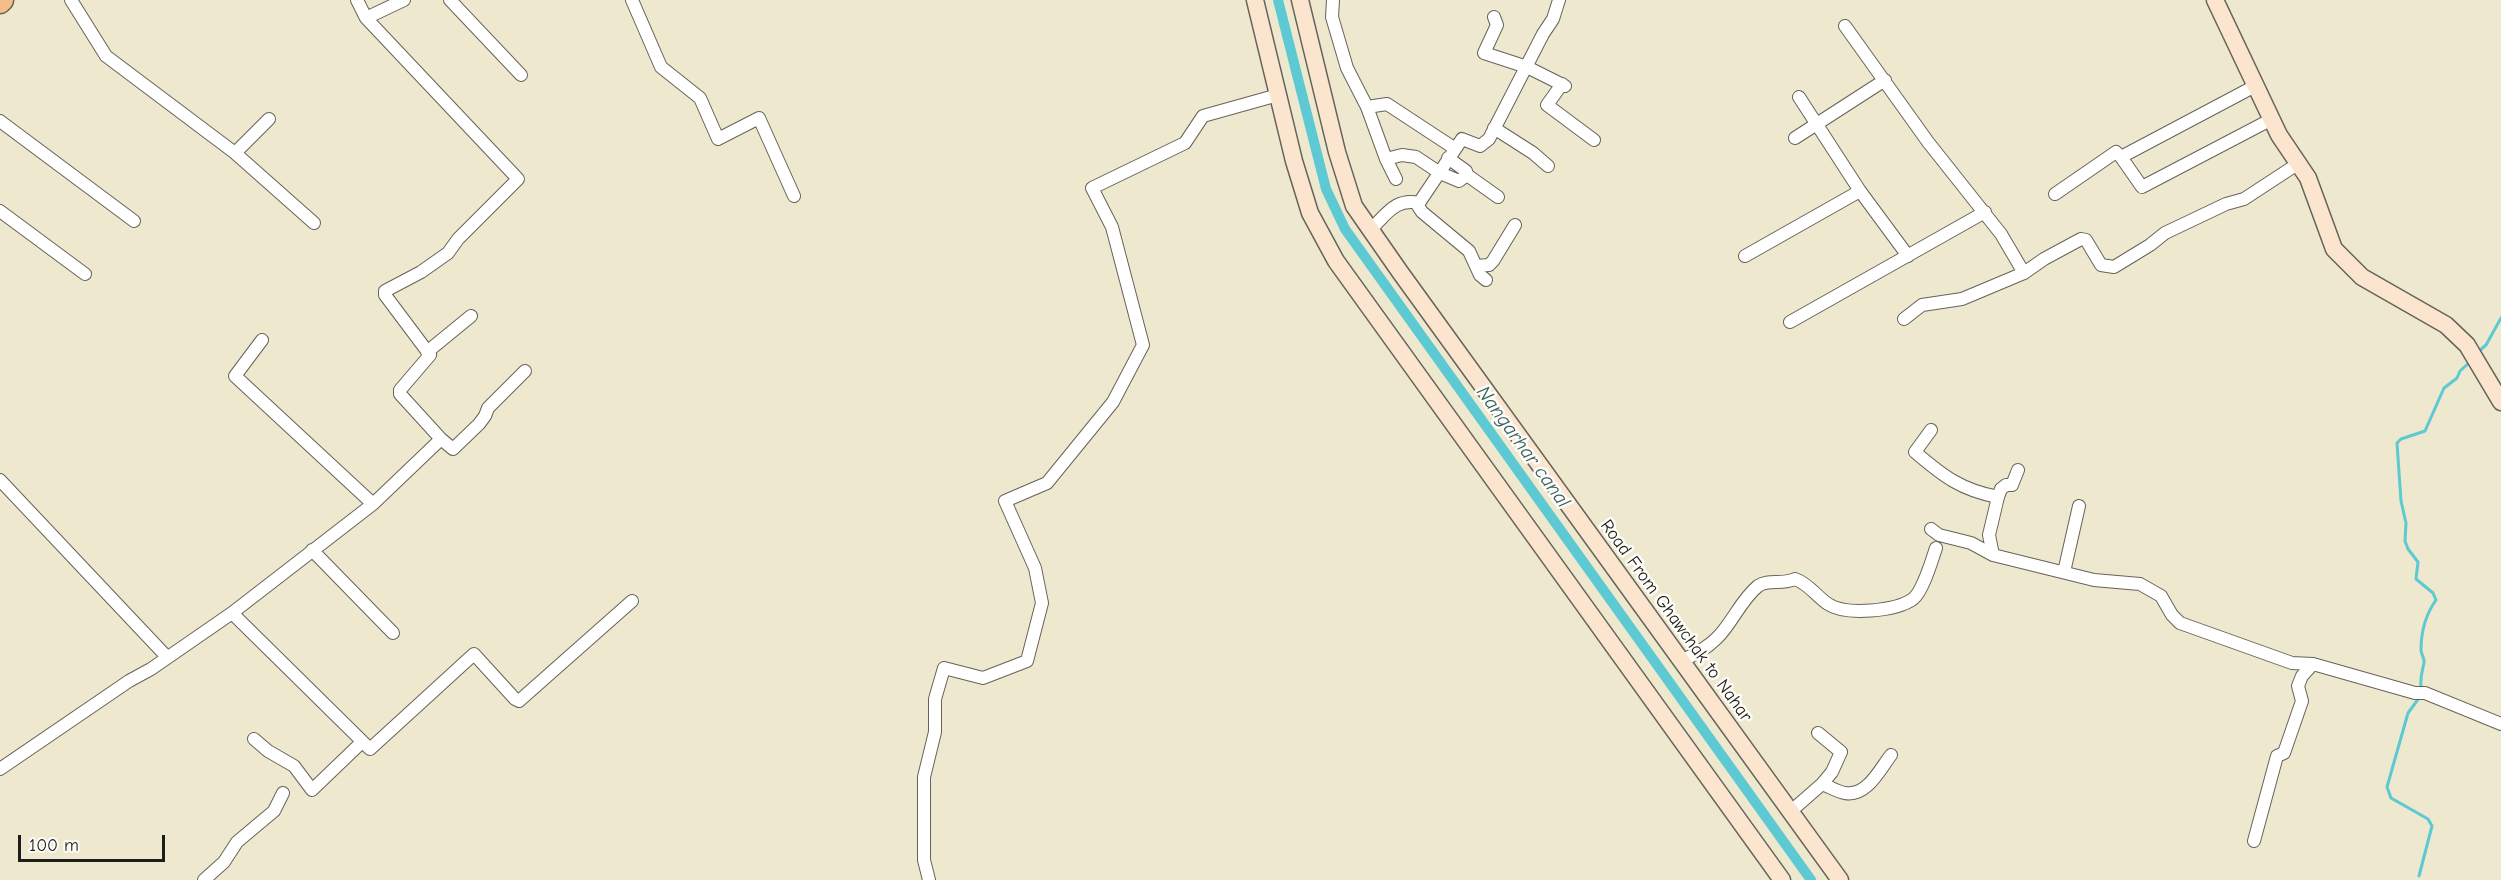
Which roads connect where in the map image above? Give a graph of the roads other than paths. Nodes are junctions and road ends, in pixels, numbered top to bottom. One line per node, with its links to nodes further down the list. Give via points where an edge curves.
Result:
1 (70, 0): 28 (street, via 106,56)
2 (357, 0): 12 (street)
3 (404, 0): 12 (street)
4 (450, 0): 15 (street)
5 (632, 0): 39 (street, via 661,67 700,98 718,139 759,118)
6 (1255, 0): 18 (street)
7 (1300, 0): 47 (street, Road From Ghawchak to Nahar, via 1337,152 1354,206)
8 (1333, 0): 20 (street, via 1332,17 1347,68)
9 (1559, 0): 14 (street)
10 (2215, 0): 17 (street)
11 (1494, 17): 14 (street, via 1497,25 1484,53)
12 (366, 18): 58 (street, via 518,179 448,253 385,291)
13 (1845, 26): 16 (street)
14 (1527, 67): 25 (street); 27 (street, via 1563,85 1547,105)
15 (521, 75)
16 (1885, 80): 24 (street); 43 (street, via 1928,142)
17 (2257, 85): 22 (street); 30 (street)
18 (1278, 95): 90 (street, via 1203,116 1185,143 1092,188 1112,227 1143,345 1113,402 1047,483 1005,501 1035,568 1042,603 1027,661 983,678 944,668 935,699 935,732 924,777 924,860); 91 (street, via 1310,213 1336,261)
19 (1799, 97): 24 (street)
20 (1367, 107): 29 (street, via 1387,104); 31 (street)
21 (269, 119): 28 (street)
22 (2272, 119): 30 (street, via 2142,187); 32 (street)
23 (0, 122): 44 (street)
24 (1817, 124): 26 (street); 37 (street)
25 (1494, 128): 29 (street, via 1480,146 1462,139); 33 (street)
26 (1795, 138)
27 (1594, 140)
28 (235, 153): 45 (street)
29 (1451, 153): 34 (street); 35 (street)
30 (2121, 157): 38 (street, via 2116,152)
31 (1386, 159): 34 (street, via 1416,157); 36 (street)
32 (2299, 163): 51 (street, via 2244,199 2165,233 2114,267 2101,265 2086,240 2081,240); 60 (street, via 2334,249 2362,277 2446,325 2475,355)
33 (1548, 166)
34 (1440, 173): 35 (street, via 1459,181); 41 (street)
35 (1467, 175): 40 (street)
36 (1396, 179)
37 (1860, 191): 48 (street); 49 (street)
38 (2055, 194)
39 (794, 196)
40 (1498, 197)
41 (1419, 203): 47 (street, via 1399,203); 50 (street, via 1422,212 1470,251)
42 (0, 211): 52 (street)
43 (1985, 212): 49 (street); 51 (street)
44 (134, 221)
45 (314, 224)
46 (1515, 225): 50 (street, via 1493,261)
47 (1370, 230): 77 (street, Road From Ghawchak to Nahar)
48 (1745, 256)
49 (1908, 256): 56 (street)
50 (1476, 266): 53 (street)
51 (2024, 273): 55 (street, via 1962,298 1922,305)
52 (85, 274)
53 (1486, 280)
54 (471, 316): 58 (street)
55 (1904, 319)
56 (1790, 322)
57 (262, 340): 66 (street, via 235,376)
58 (427, 352): 62 (street, via 428,358 399,392)
59 (525, 371): 62 (street, via 455,449)
60 (2501, 402)
61 (1931, 430): 65 (street, via 1915,452 1959,486)
62 (441, 439): 66 (street)
63 (2019, 470): 65 (street, via 2012,485 2001,489)
64 (0, 480): 76 (street)
65 (1998, 497): 71 (street, via 1989,535)
66 (374, 504): 70 (street)
67 (2079, 506): 72 (street)
68 (1931, 529): 71 (street)
69 (1936, 548): 77 (street, via 1919,591 1914,598 1896,606 1857,612 1829,606 1795,579 1786,584 1761,584 1740,605 1718,638)
70 (312, 550): 74 (street); 75 (street)
71 (1993, 555): 72 (street)
72 (2064, 572): 78 (street, via 2094,580 2140,584 2161,596 2180,623 2292,663)
73 (632, 601): 82 (street, via 519,701 474,654 371,749)
74 (232, 613): 76 (street); 82 (street)
75 (393, 633)
76 (167, 657): 84 (street)
77 (1681, 661): 87 (street, Road From Ghawchak to Nahar)
78 (2313, 664): 79 (street, via 2425,693); 88 (street, via 2298,686 2302,700 2284,753 2277,756)
79 (2501, 724)
80 (1818, 733): 85 (street, via 1841,753)
81 (254, 739): 82 (street, via 294,766 312,790)
82 (362, 741)
83 (1891, 755): 85 (street, via 1866,787 1856,793)
84 (0, 769)
85 (1822, 784): 87 (street)
86 (283, 793): 89 (street, via 274,811 237,842 224,862)
87 (1790, 812): 92 (street, Road From Ghawchak to Nahar)
88 (2254, 841)
89 (204, 880)
90 (929, 880)
91 (1782, 880)
92 (1840, 880)

